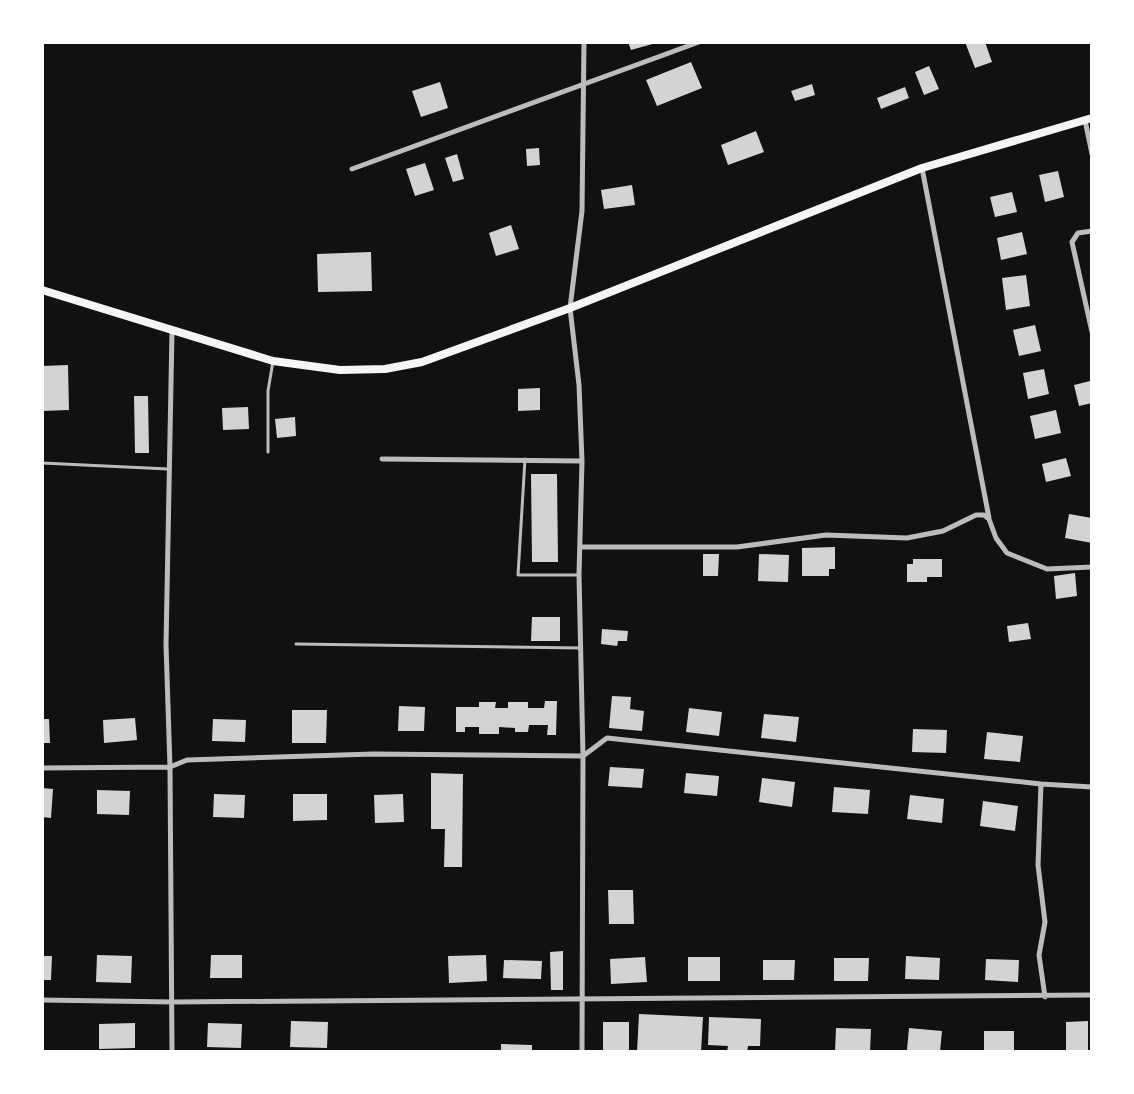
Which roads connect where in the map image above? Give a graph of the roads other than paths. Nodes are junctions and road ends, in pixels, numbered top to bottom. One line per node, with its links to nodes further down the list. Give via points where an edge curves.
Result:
1 (584, 42): 3 (street)
2 (699, 42): 3 (street)
3 (583, 84): 7 (street); 10 (street, via 582,211)
4 (1088, 119): 5 (street); 6 (main road)
5 (1092, 154)
6 (922, 168): 10 (main road); 20 (street)
7 (352, 169)
8 (1092, 231): 12 (street, via 1078,233 1072,242)
9 (42, 290): 11 (main road)
10 (570, 308): 13 (main road, via 385,369 340,370); 17 (street)
11 (172, 330): 13 (main road); 19 (street)
12 (1092, 332)
13 (273, 361): 14 (lane)
14 (268, 452)
15 (382, 459): 16 (street)
16 (525, 459): 17 (street); 23 (lane, via 518,575)
17 (582, 461): 21 (street)
18 (42, 463): 19 (lane)
19 (168, 469): 27 (street)
20 (989, 519): 21 (street, via 976,515 943,531 907,538 826,535 737,547); 22 (street, via 1007,553 1047,569)
21 (581, 547): 23 (street)
22 (1092, 567)
23 (579, 575): 25 (street)
24 (296, 644): 25 (lane)
25 (581, 648): 26 (street)
26 (583, 756): 27 (street, via 357,754 187,760); 29 (street, via 607,738); 33 (street)
27 (170, 767): 28 (street); 35 (street)
28 (42, 768)
29 (1041, 784): 30 (street); 32 (street, via 1038,865 1045,922 1039,955)
30 (1092, 787)
31 (1092, 995): 32 (street)
32 (1045, 997): 33 (street)
33 (582, 999): 35 (street); 37 (street)
34 (42, 1000): 35 (street)
35 (173, 1002): 36 (street)
36 (172, 1052)
37 (582, 1052)

